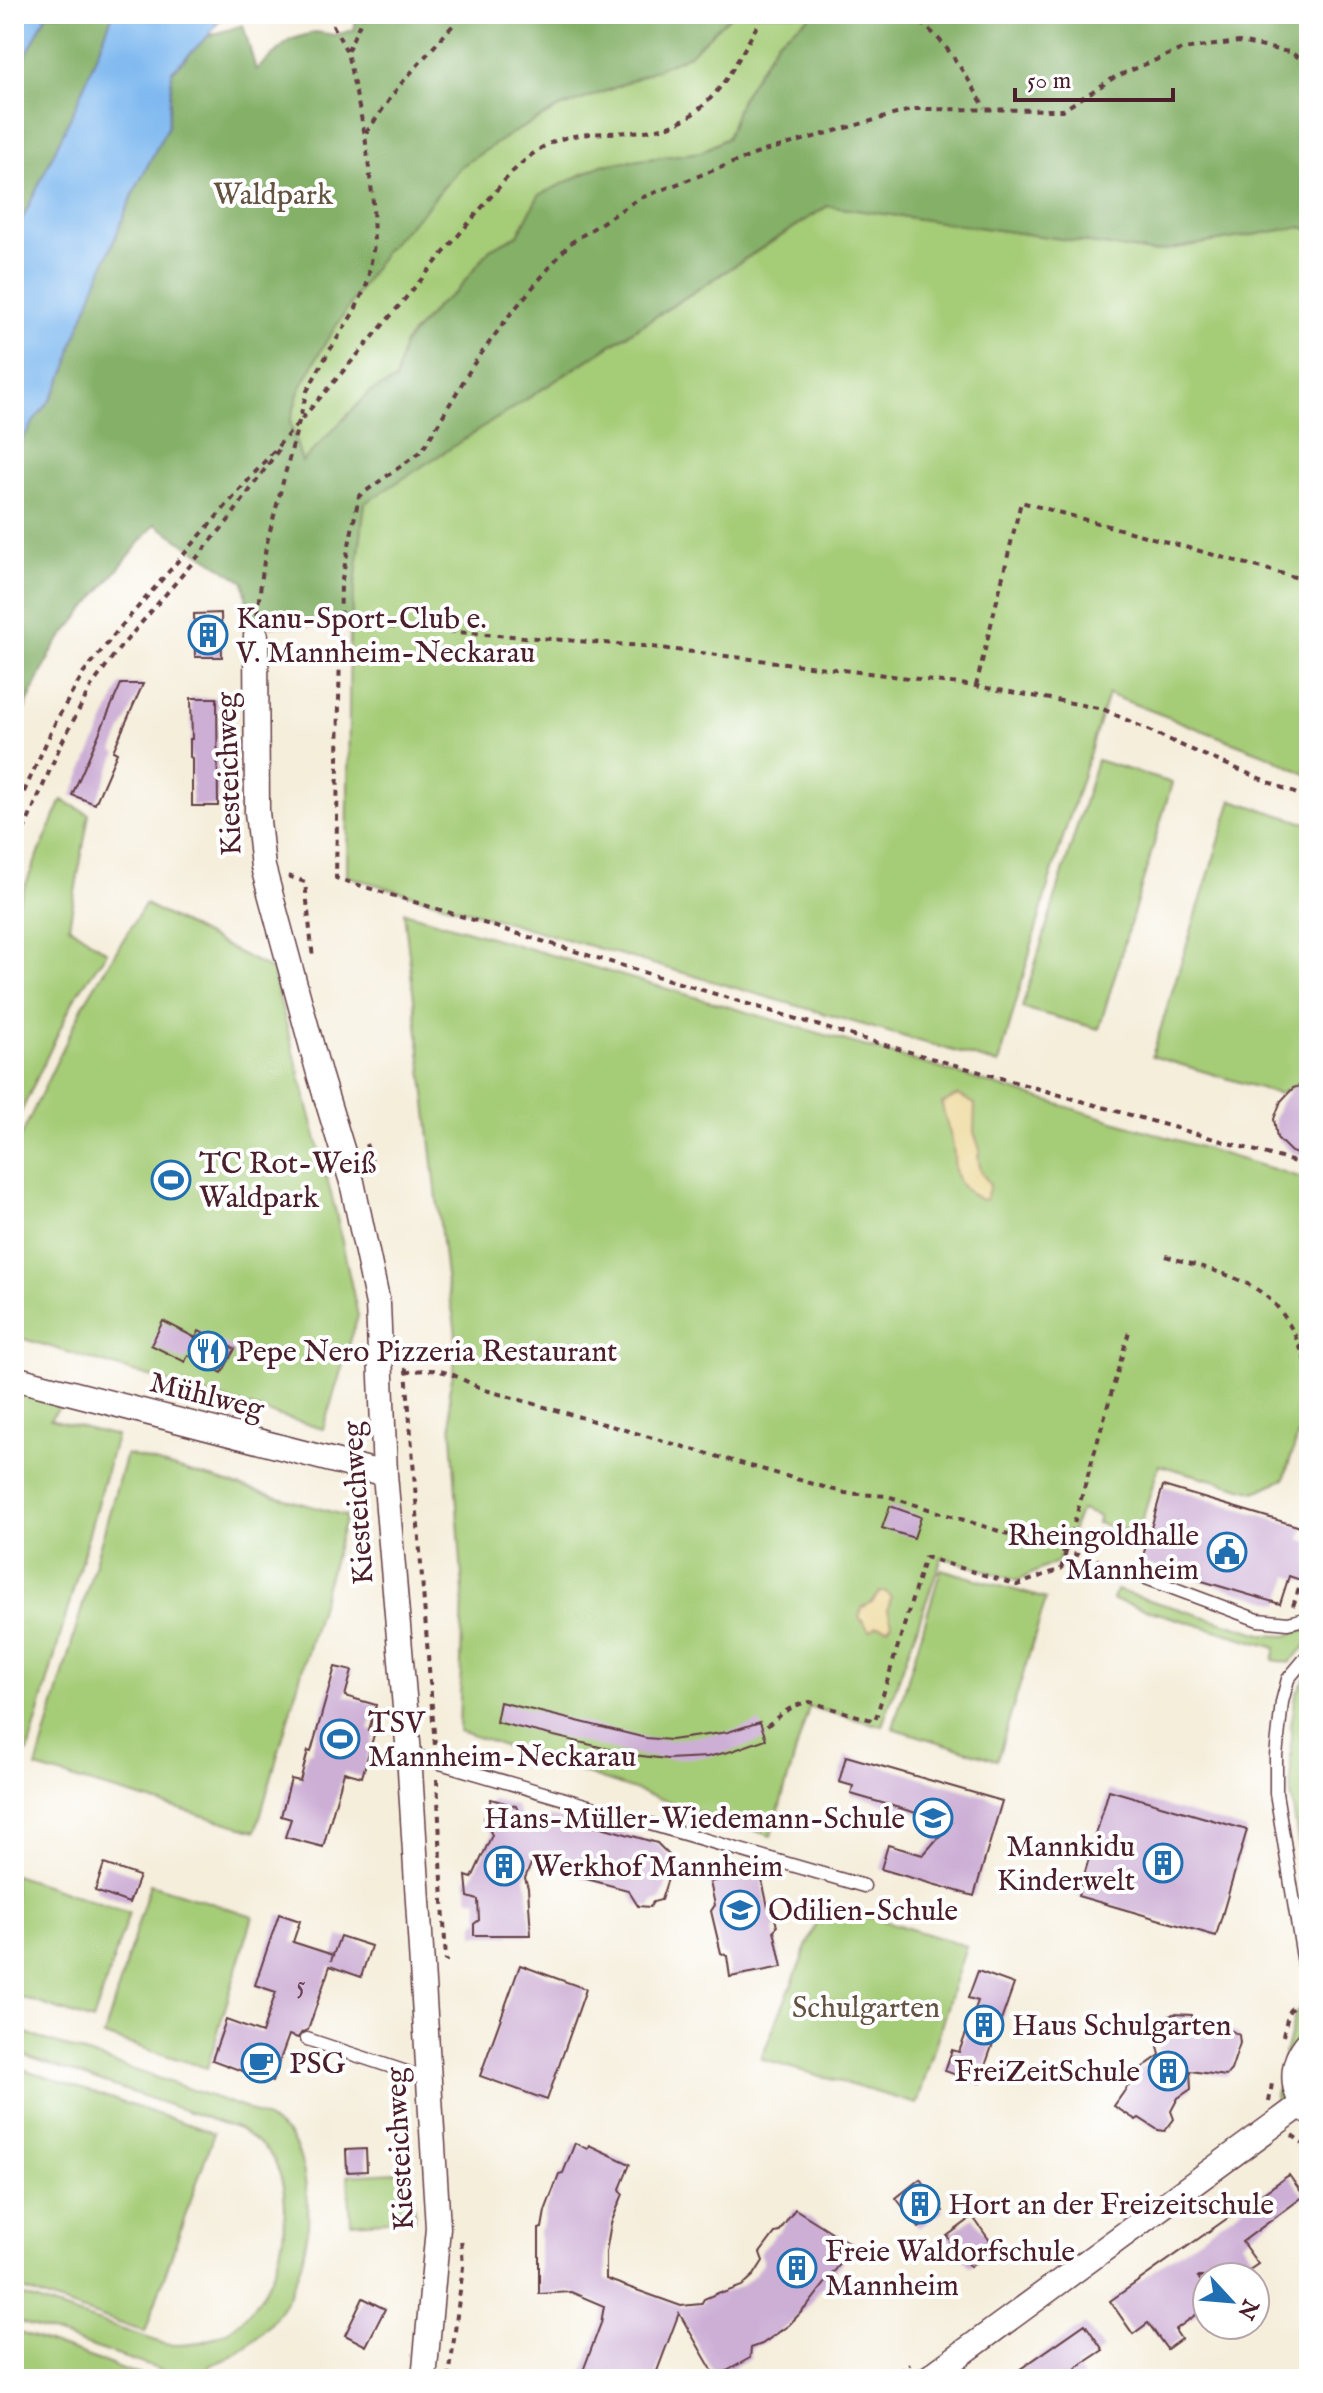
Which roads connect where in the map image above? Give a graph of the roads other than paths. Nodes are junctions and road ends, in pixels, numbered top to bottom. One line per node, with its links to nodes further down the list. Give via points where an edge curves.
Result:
1 (256, 636): 3 (street, Kiesteichweg, via 257,812 263,867 367,1247 378,1304)
2 (14, 1378): 3 (street, Mühlweg)
3 (385, 1474): 7 (street, Kiesteichweg)
4 (1135, 1574): 5 (lane, via 1258,1620 1288,1623)
5 (1309, 1618)
6 (1309, 1654): 9 (lane, via 1288,1679 1276,1756 1276,1793)
7 (409, 1754): 8 (lane); 12 (street, Kiesteichweg)
8 (864, 1886)
9 (1309, 1994)
10 (307, 2039): 12 (lane)
11 (1309, 2041): 13 (street, via 1294,2069)
12 (428, 2079): 14 (street, Kiesteichweg, via 438,2228)
13 (1305, 2108): 15 (street)
14 (424, 2379)
15 (927, 2379)

